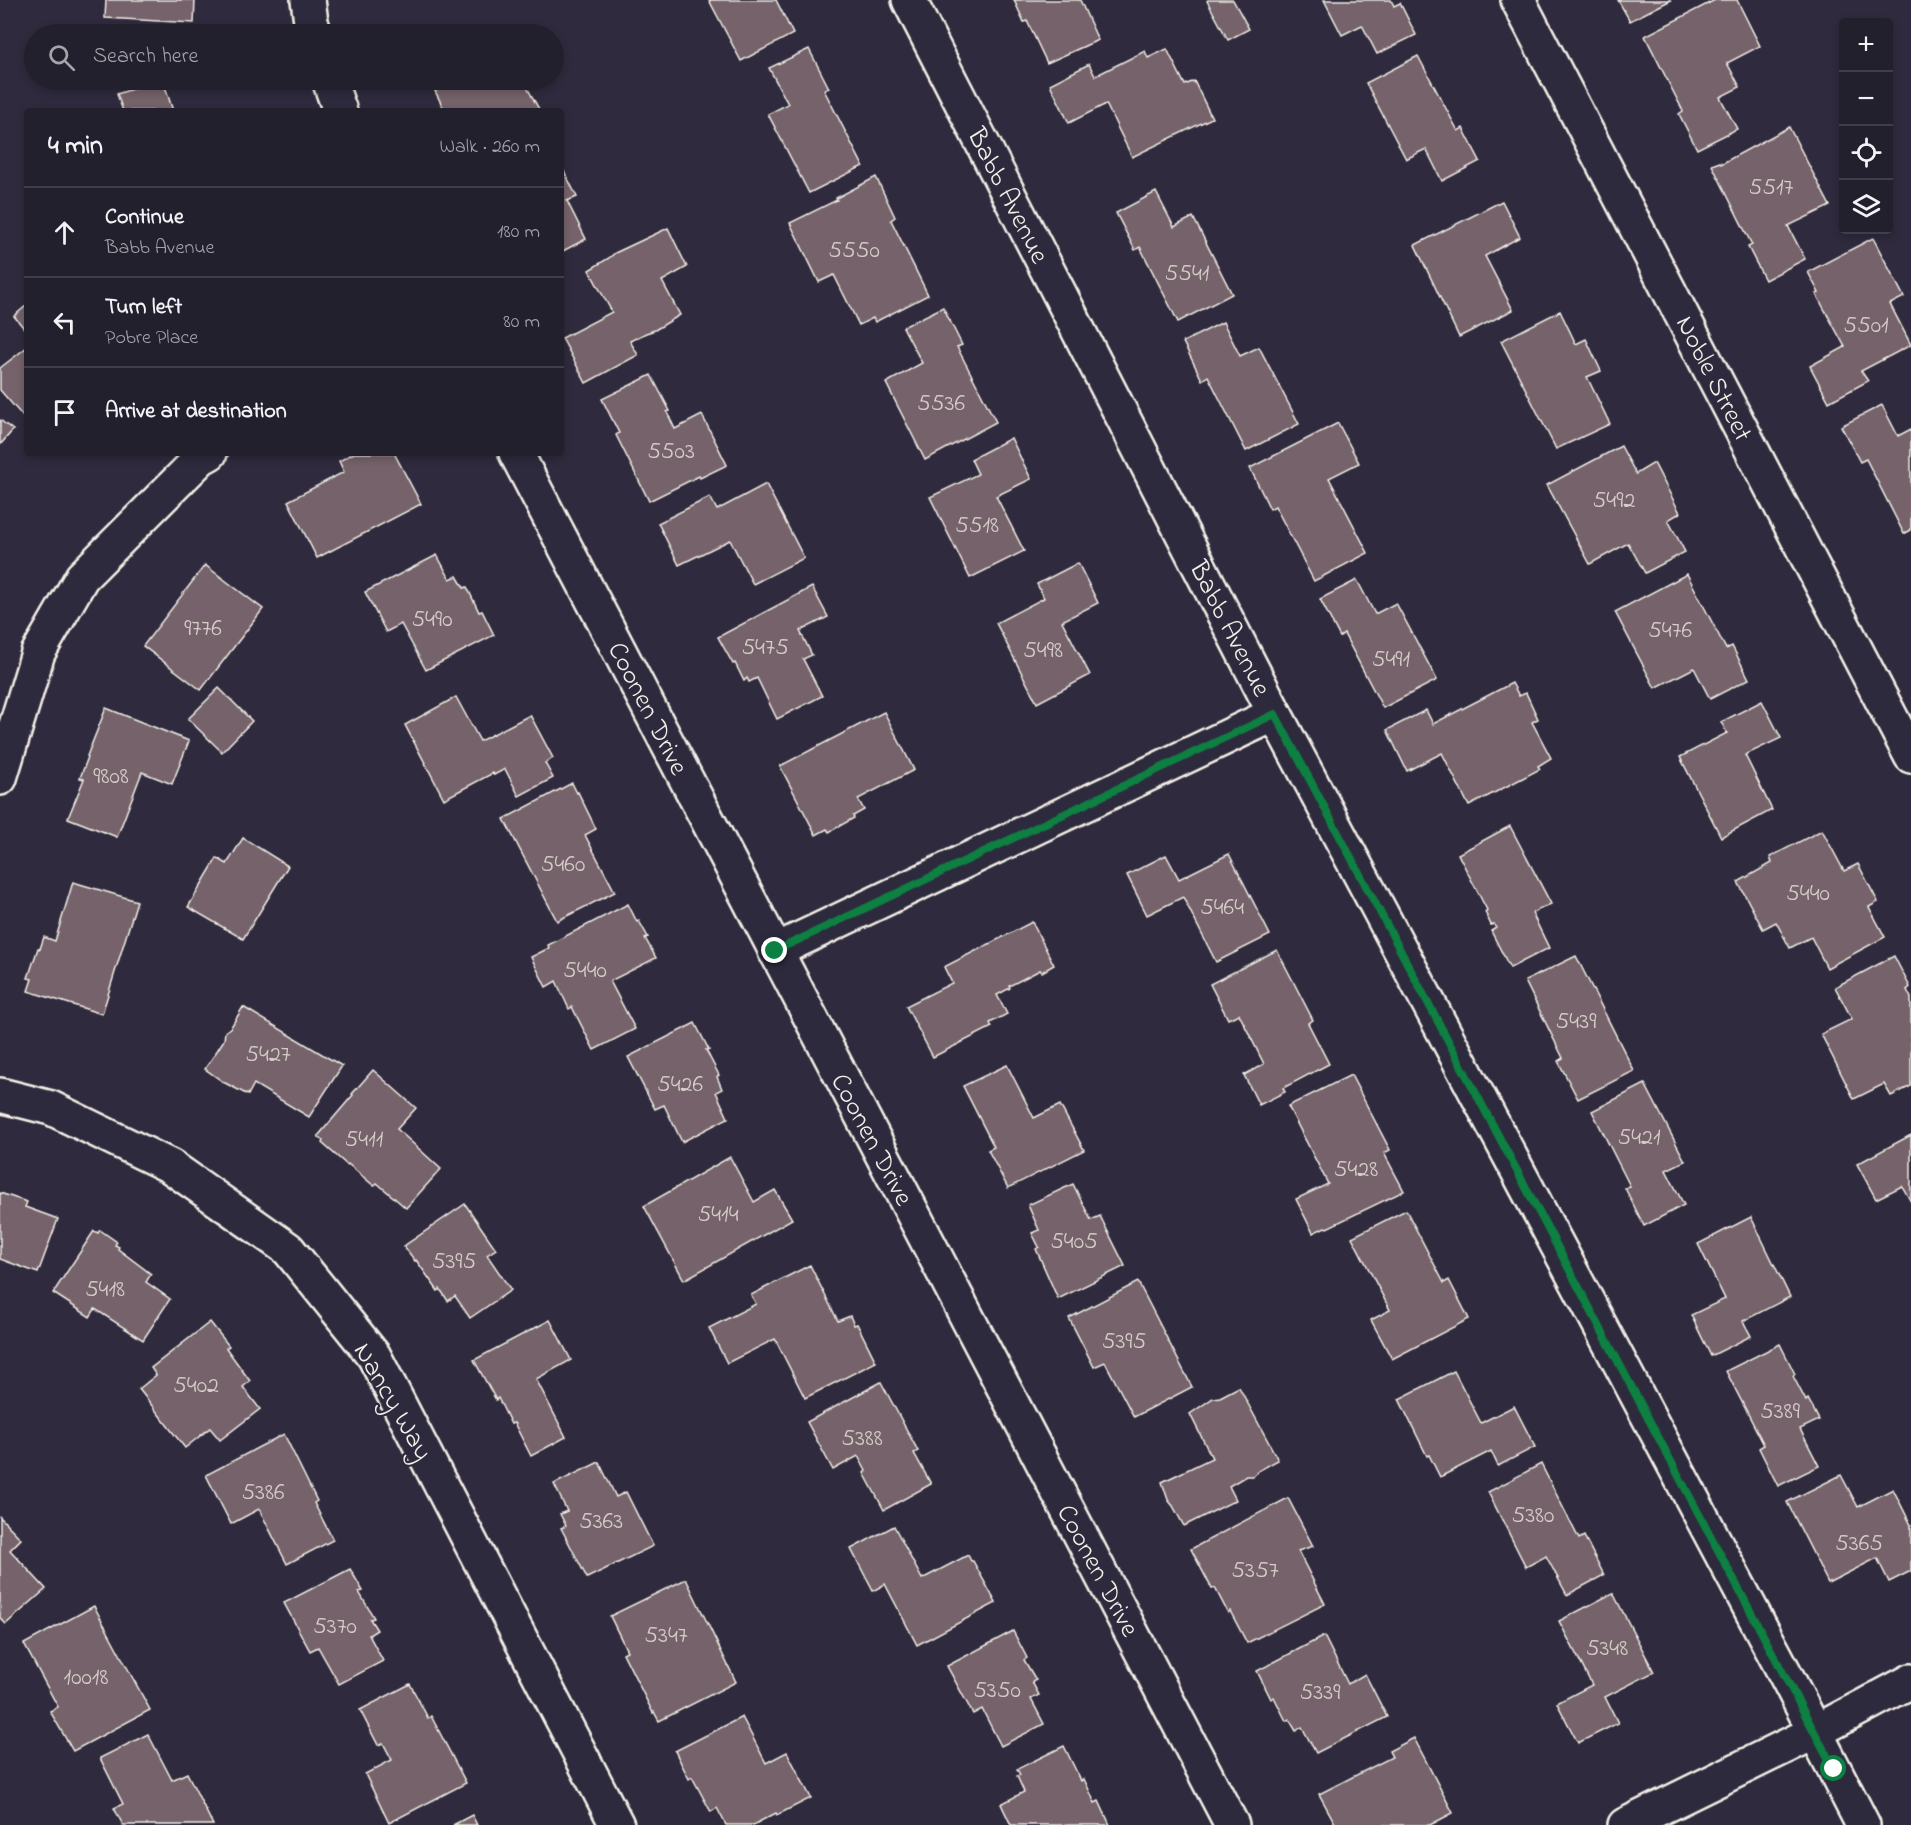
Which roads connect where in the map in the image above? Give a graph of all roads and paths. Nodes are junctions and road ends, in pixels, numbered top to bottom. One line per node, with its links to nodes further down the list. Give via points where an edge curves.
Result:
1 (308, 0): 4 (street)
2 (909, 0): 9 (street, Babb Avenue)
3 (1518, 0): 10 (street, Noble Street)
4 (311, 24)
5 (333, 90): 6 (street)
6 (339, 108)
7 (205, 456): 11 (street, via 82,577 38,653)
8 (518, 456): 12 (street, Coonen Drive)
9 (1275, 714): 12 (street); 15 (street, Babb Avenue)
10 (1911, 756)
11 (0, 778)
12 (775, 951): 17 (street, Coonen Drive)
13 (0, 1095): 16 (street, Nancy Way, via 51,1108 170,1166 288,1249 374,1356)
14 (1911, 1681): 15 (street)
15 (1815, 1732): 18 (street); 19 (street, Babb Avenue)
16 (617, 1825)
17 (1232, 1825)
18 (1625, 1825)
19 (1863, 1825)

